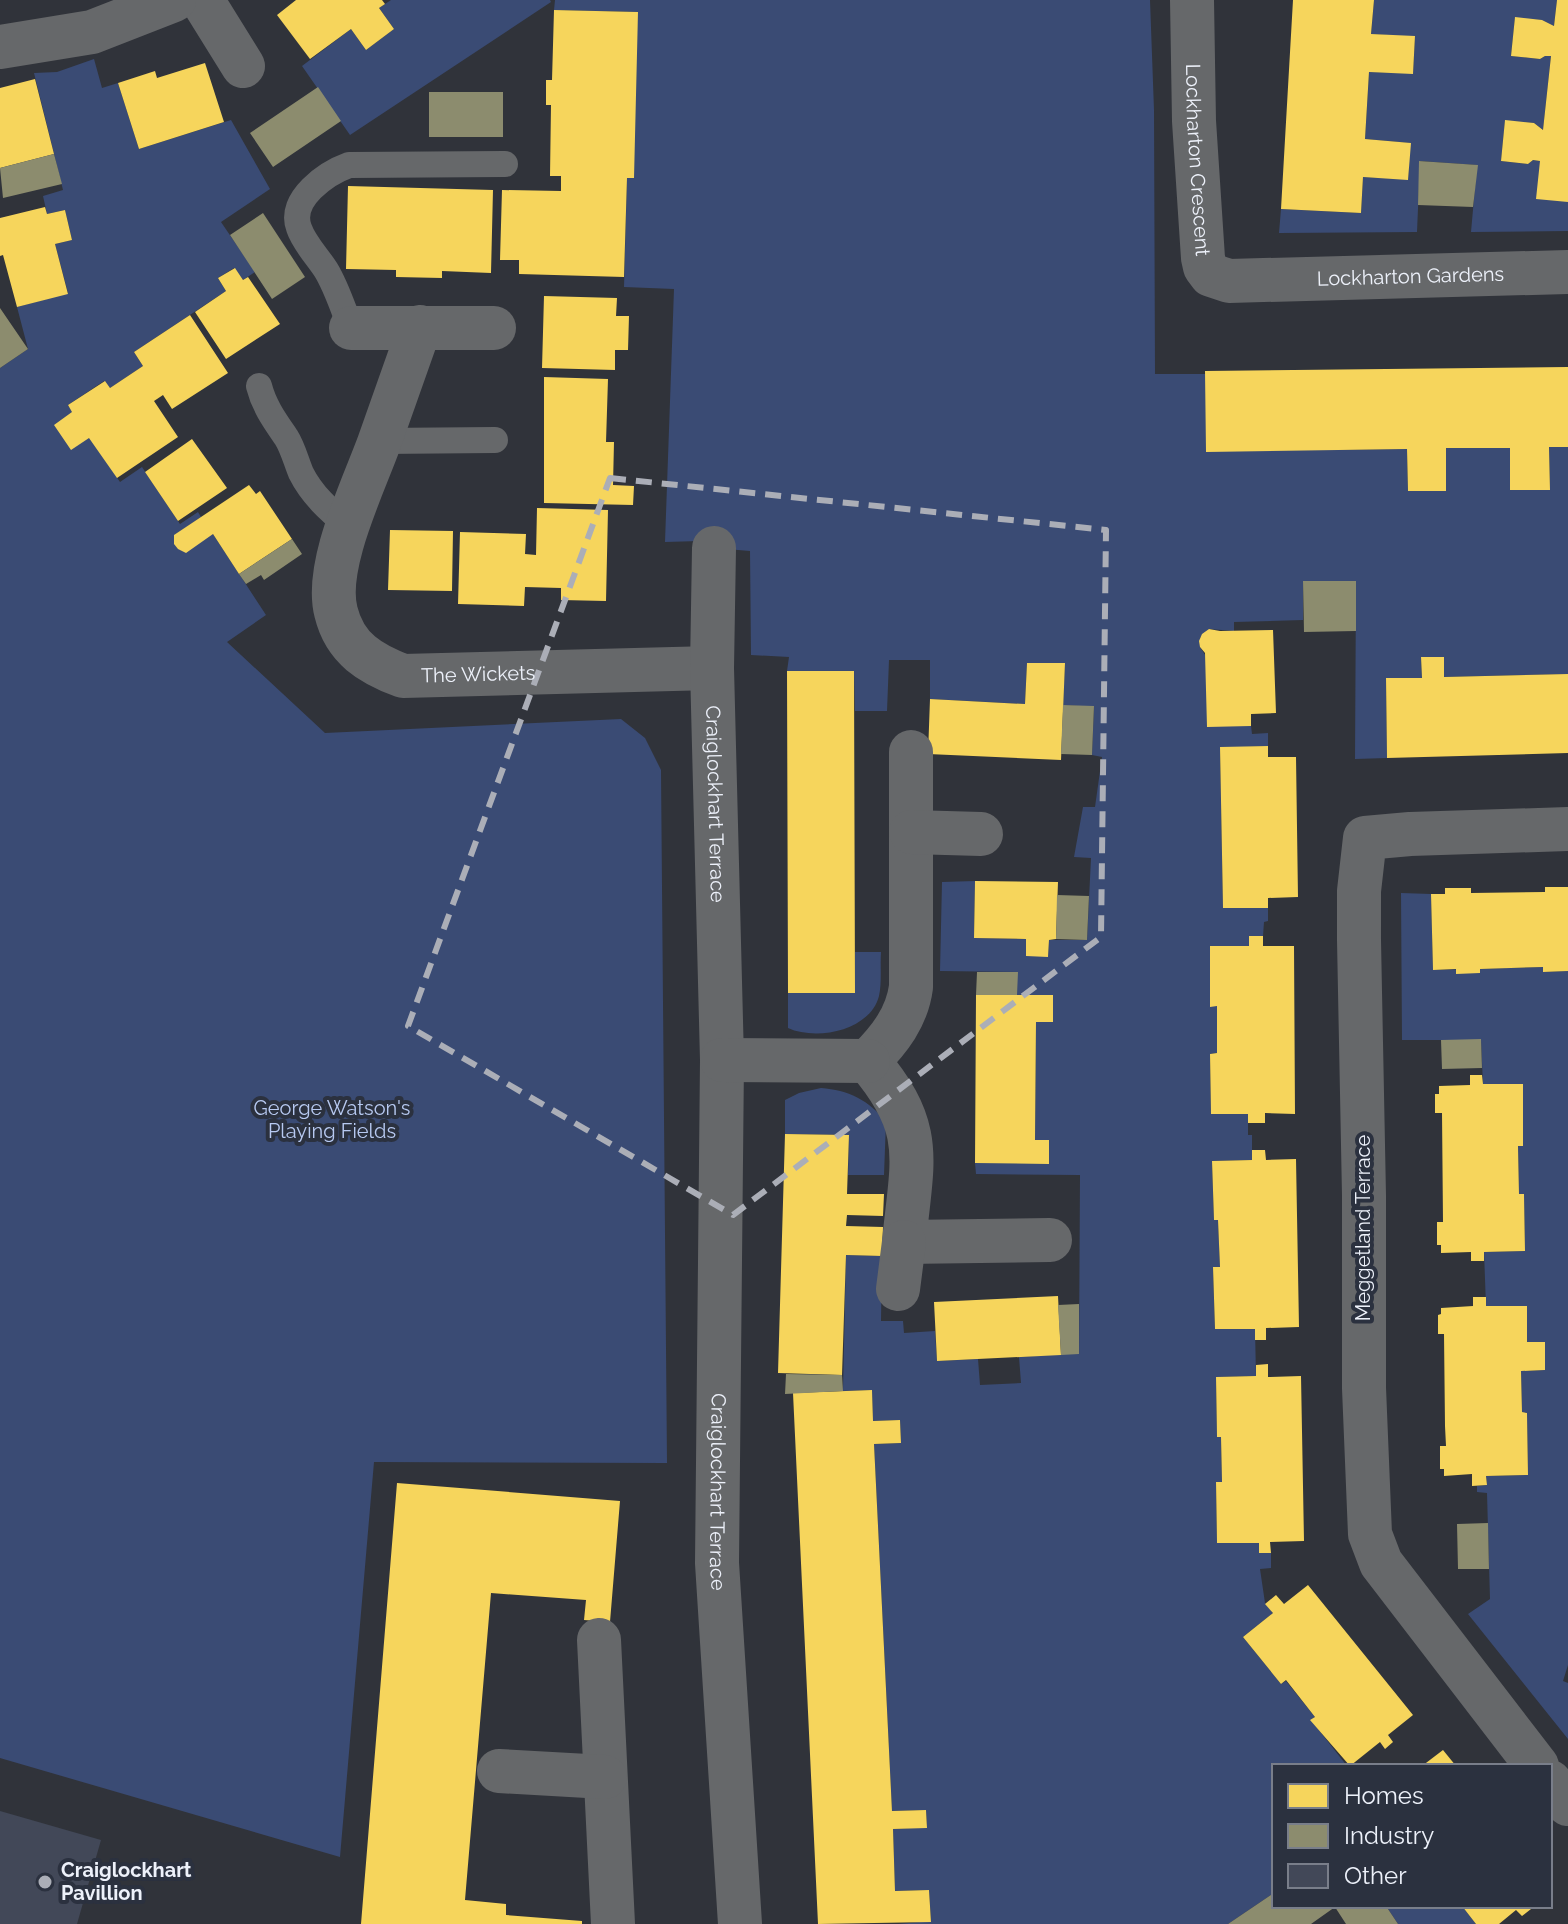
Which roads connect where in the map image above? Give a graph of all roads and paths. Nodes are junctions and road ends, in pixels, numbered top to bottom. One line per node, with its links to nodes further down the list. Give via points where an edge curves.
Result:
1 (174, 0): 4 (street, via 92,32)
2 (202, 0): 5 (street)
3 (1192, 0): 8 (street, Lockharton Crescent, via 1203,258 1219,280)
4 (0, 47)
5 (243, 66)
6 (505, 164): 10 (lane, via 349,165 307,194 297,212 299,230 327,272)
7 (1568, 272): 8 (street, Lockharton Gardens)
8 (1253, 280)
9 (420, 327): 10 (street); 11 (street); 14 (street, The Wickets)
10 (351, 328)
11 (494, 328)
12 (259, 386): 15 (lane, via 311,489)
13 (495, 440): 14 (lane)
14 (380, 441): 15 (street, The Wickets)
15 (348, 526): 17 (street, The Wickets, via 333,580 336,613 352,644 375,665 403,676)
16 (714, 548): 17 (street, Craiglockhart Terrace)
17 (712, 668): 22 (street, Craiglockhart Terrace)
18 (911, 752): 20 (street)
19 (1568, 829): 28 (street, Meggetland Terrace, via 1365,838 1359,891 1370,1534 1381,1563)
20 (911, 832): 21 (street); 23 (street, via 908,1005)
21 (981, 834)
22 (722, 1060): 23 (street); 34 (street, Craiglockhart Terrace, via 717,1563)
23 (868, 1061): 25 (street, via 893,1093 911,1133)
24 (1050, 1240): 25 (street)
25 (904, 1242): 26 (street)
26 (898, 1289)
27 (599, 1640): 30 (street)
28 (1535, 1764)
29 (499, 1771): 30 (street)
30 (605, 1777): 33 (street)
31 (1552, 1784): 32 (street)
32 (1568, 1804)
33 (613, 1924)
34 (740, 1924)

